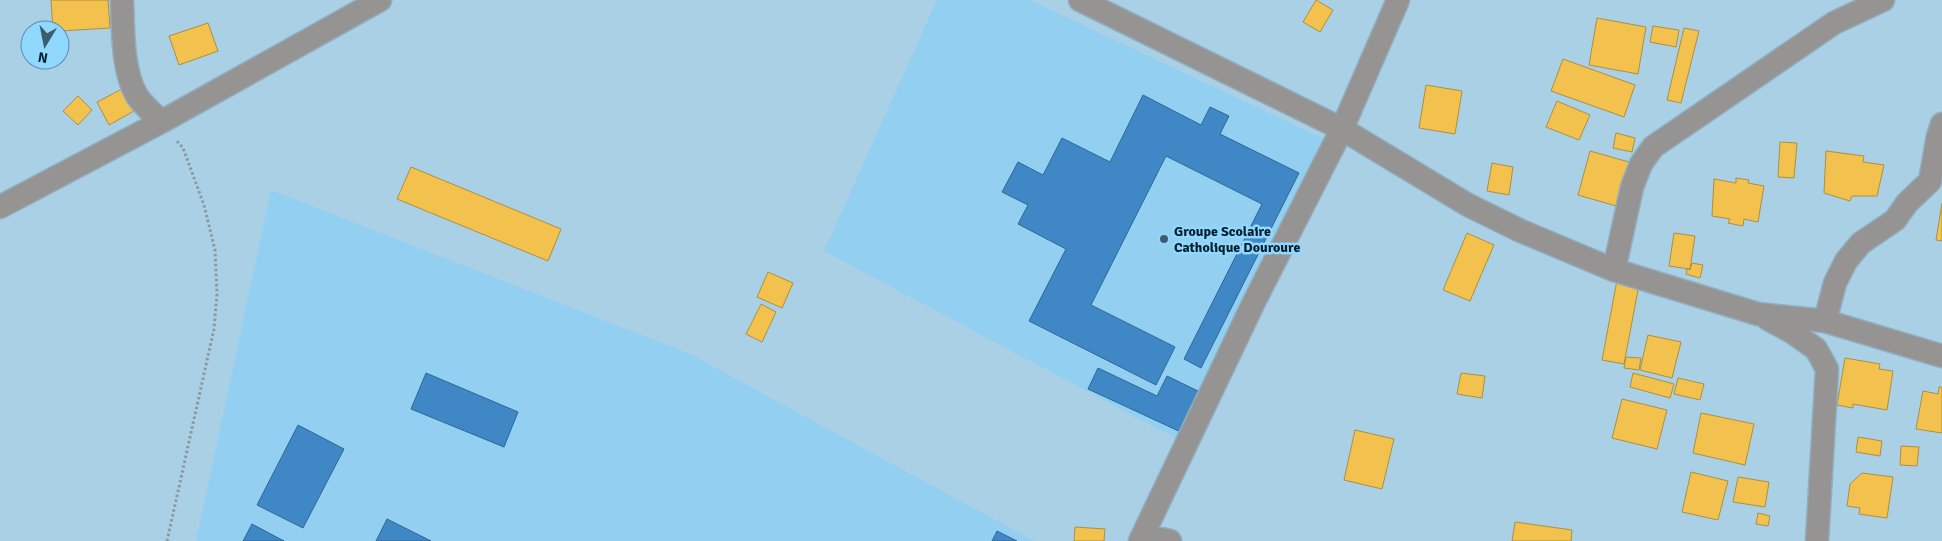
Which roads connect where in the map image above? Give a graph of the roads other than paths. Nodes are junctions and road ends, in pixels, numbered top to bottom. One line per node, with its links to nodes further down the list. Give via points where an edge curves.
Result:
1 (122, 0): 6 (street, via 123,44 128,71 137,95)
2 (380, 0): 6 (street)
3 (1080, 0): 8 (street)
4 (1398, 0): 8 (street)
5 (1883, 0): 10 (street, via 1834,23 1653,147 1641,164 1632,187)
6 (161, 122): 9 (street)
7 (1942, 124): 12 (street, via 1930,181 1895,220 1861,243 1846,261 1835,283)
8 (1342, 128): 10 (street, via 1468,205 1520,231); 14 (street)
9 (0, 207)
10 (1614, 270): 11 (street)
11 (1758, 314): 12 (street); 16 (street, via 1816,349 1827,369)
12 (1825, 321): 13 (street)
13 (1942, 356)
14 (1141, 538): 15 (street)
15 (1170, 541)
16 (1817, 541)

